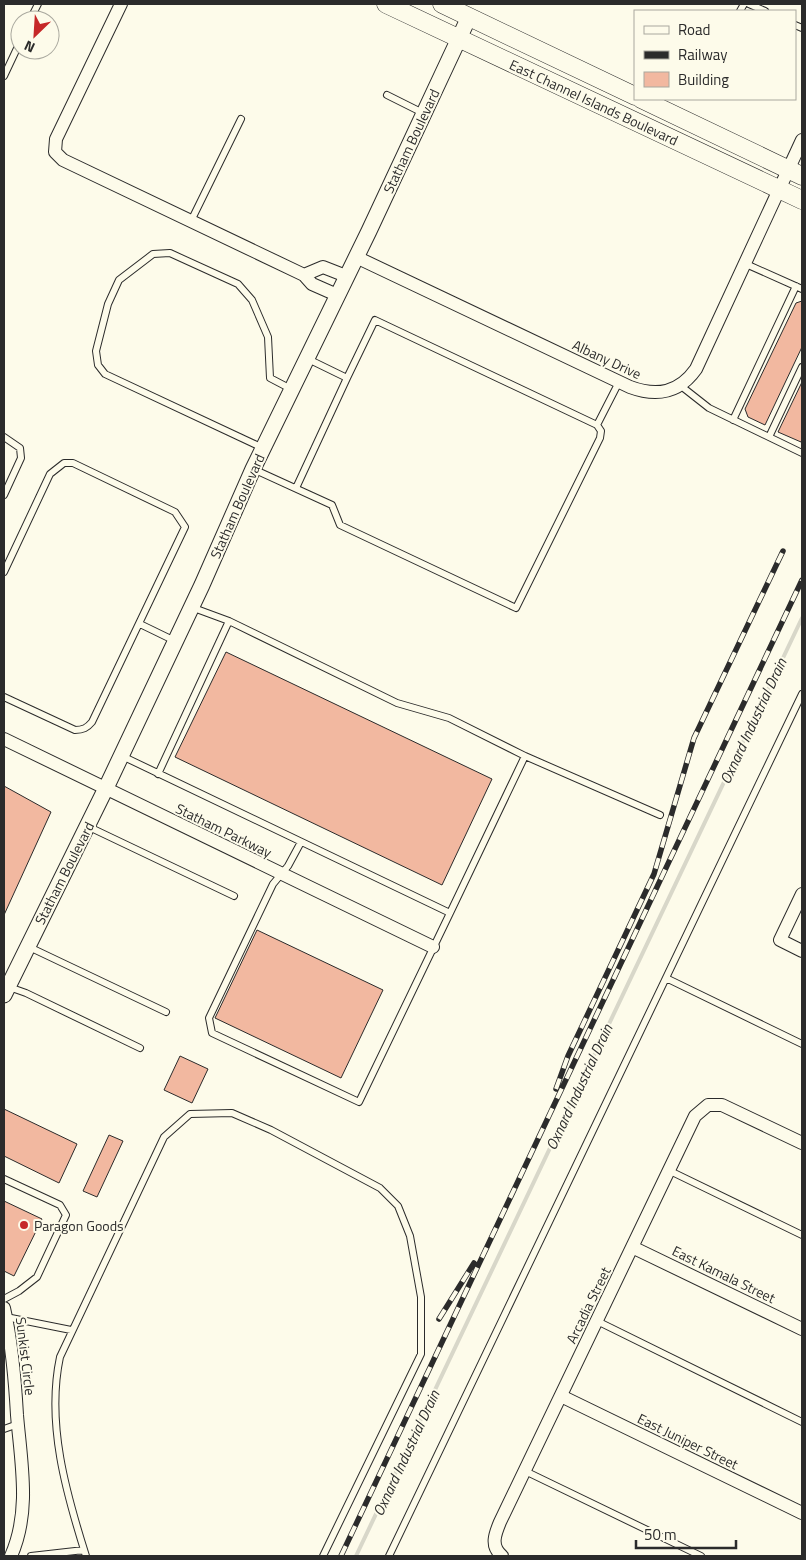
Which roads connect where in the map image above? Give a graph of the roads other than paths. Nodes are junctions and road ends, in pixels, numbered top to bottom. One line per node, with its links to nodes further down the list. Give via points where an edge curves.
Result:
1 (121, 4): 19 (street, via 56,139 55,152 63,160)
2 (386, 4): 7 (main road, East Channel Islands Boulevard)
3 (442, 4): 6 (main road, East Channel Islands Boulevard)
4 (749, 4): 5 (lane)
5 (764, 8)
6 (469, 17): 7 (street, Statham Boulevard); 11 (main road, East Channel Islands Boulevard)
7 (459, 38): 13 (street, Statham Boulevard); 17 (main road, East Channel Islands Boulevard)
8 (12, 60): 9 (lane)
9 (4, 76)
10 (387, 95): 13 (lane)
11 (634, 96)
12 (643, 100): 16 (main road, East Channel Islands Boulevard)
13 (424, 114): 20 (street, Statham Boulevard)
14 (241, 118): 19 (lane)
15 (802, 140): 16 (street)
16 (796, 173): 17 (street)
17 (781, 190): 18 (main road, East Channel Islands Boulevard); 21 (street)
18 (802, 200)
19 (191, 221): 22 (street)
20 (356, 257): 23 (street, Statham Boulevard); 29 (street, Albany Drive)
21 (746, 264): 24 (lane); 30 (street, via 696,369)
22 (304, 275): 23 (street, via 323,267); 25 (street, via 319,289)
23 (346, 276): 25 (street, Statham Boulevard)
24 (799, 288): 32 (lane)
25 (337, 295): 26 (street, Statham Boulevard)
26 (306, 359): 28 (lane); 31 (street, Statham Boulevard)
27 (802, 367): 35 (lane)
28 (346, 378): 33 (lane, via 375,320); 39 (lane)
29 (619, 382): 30 (street, Albany Drive, via 658,394); 33 (lane)
30 (681, 386): 32 (lane, via 709,408)
31 (291, 390): 36 (street, Statham Boulevard); 36 (lane, via 270,378 268,336 252,300 238,284 170,253 153,254 119,280 108,304 96,350 98,366 104,374)
32 (733, 420): 35 (lane)
33 (598, 426): 39 (lane, via 600,438 516,608 340,525 332,505)
34 (4, 437): 40 (lane, via 20,448 21,458)
35 (769, 437): 37 (lane)
36 (263, 448): 38 (street, Statham Boulevard)
37 (802, 453)
38 (253, 469): 39 (lane); 42 (street, Statham Boulevard)
39 (296, 488)
40 (4, 495)
41 (4, 572): 44 (lane, via 50,474 64,463 73,463 175,512 183,522 184,533)
42 (191, 607): 43 (lane); 45 (street, Statham Boulevard)
43 (229, 621): 50 (lane, via 398,703 449,718); 51 (lane)
44 (140, 624): 45 (lane); 47 (lane, via 92,722 82,730 67,727)
45 (175, 641): 49 (street, Statham Boulevard)
46 (802, 694): 63 (lane)
47 (4, 697)
48 (4, 739): 52 (street, Statham Parkway)
49 (121, 756): 51 (lane); 52 (street, Statham Boulevard)
50 (525, 756): 53 (lane); 59 (lane)
51 (158, 774): 55 (lane)
52 (106, 788): 54 (street, Statham Boulevard); 56 (street, Statham Parkway)
53 (660, 815)
54 (87, 826): 58 (lane); 60 (street, Statham Boulevard)
55 (301, 842): 56 (lane); 59 (lane)
56 (281, 874): 61 (street, Statham Parkway); 61 (lane, via 273,884 208,1018 212,1033 359,1102)
57 (802, 894): 62 (street, via 780,940)
58 (234, 896)
59 (450, 913): 61 (lane)
60 (27, 946): 64 (street, Statham Boulevard); 65 (lane)
61 (433, 946)
62 (802, 951)
63 (666, 978): 66 (lane); 88 (lane)
64 (6, 991): 67 (lane, via 26,993)
65 (166, 1012)
66 (802, 1044)
67 (140, 1048)
68 (802, 1143): 69 (street, Arcadia Street, via 722,1104 708,1105 695,1116)
69 (668, 1170): 71 (lane); 72 (street, Arcadia Street)
70 (4, 1179): 73 (lane, via 60,1205 66,1215 37,1278)
71 (802, 1236)
72 (632, 1247): 75 (street, Arcadia Street); 76 (street, East Kamala Street)
73 (4, 1299)
74 (5, 1313): 77 (lane); 80 (street, Sunkist Circle)
75 (597, 1321): 78 (street, Arcadia Street); 79 (lane)
76 (802, 1329)
77 (71, 1330): 84 (lane, via 55,1381 60,1464); 87 (lane, via 164,1138 190,1114 232,1113 380,1188 398,1206 410,1236 422,1297 421,1354)
78 (561, 1396): 82 (street, Arcadia Street); 83 (street, East Juniper Street)
79 (802, 1422)
80 (18, 1424): 81 (lane); 85 (street, Sunkist Circle, via 24,1497 19,1537)
81 (4, 1429)
82 (525, 1471): 89 (street, Arcadia Street, via 494,1536 494,1545); 90 (lane)
83 (802, 1513)
84 (85, 1553): 86 (lane)
85 (11, 1556)
86 (31, 1556)
87 (323, 1556)
88 (389, 1556)
89 (502, 1556)
90 (701, 1556)

